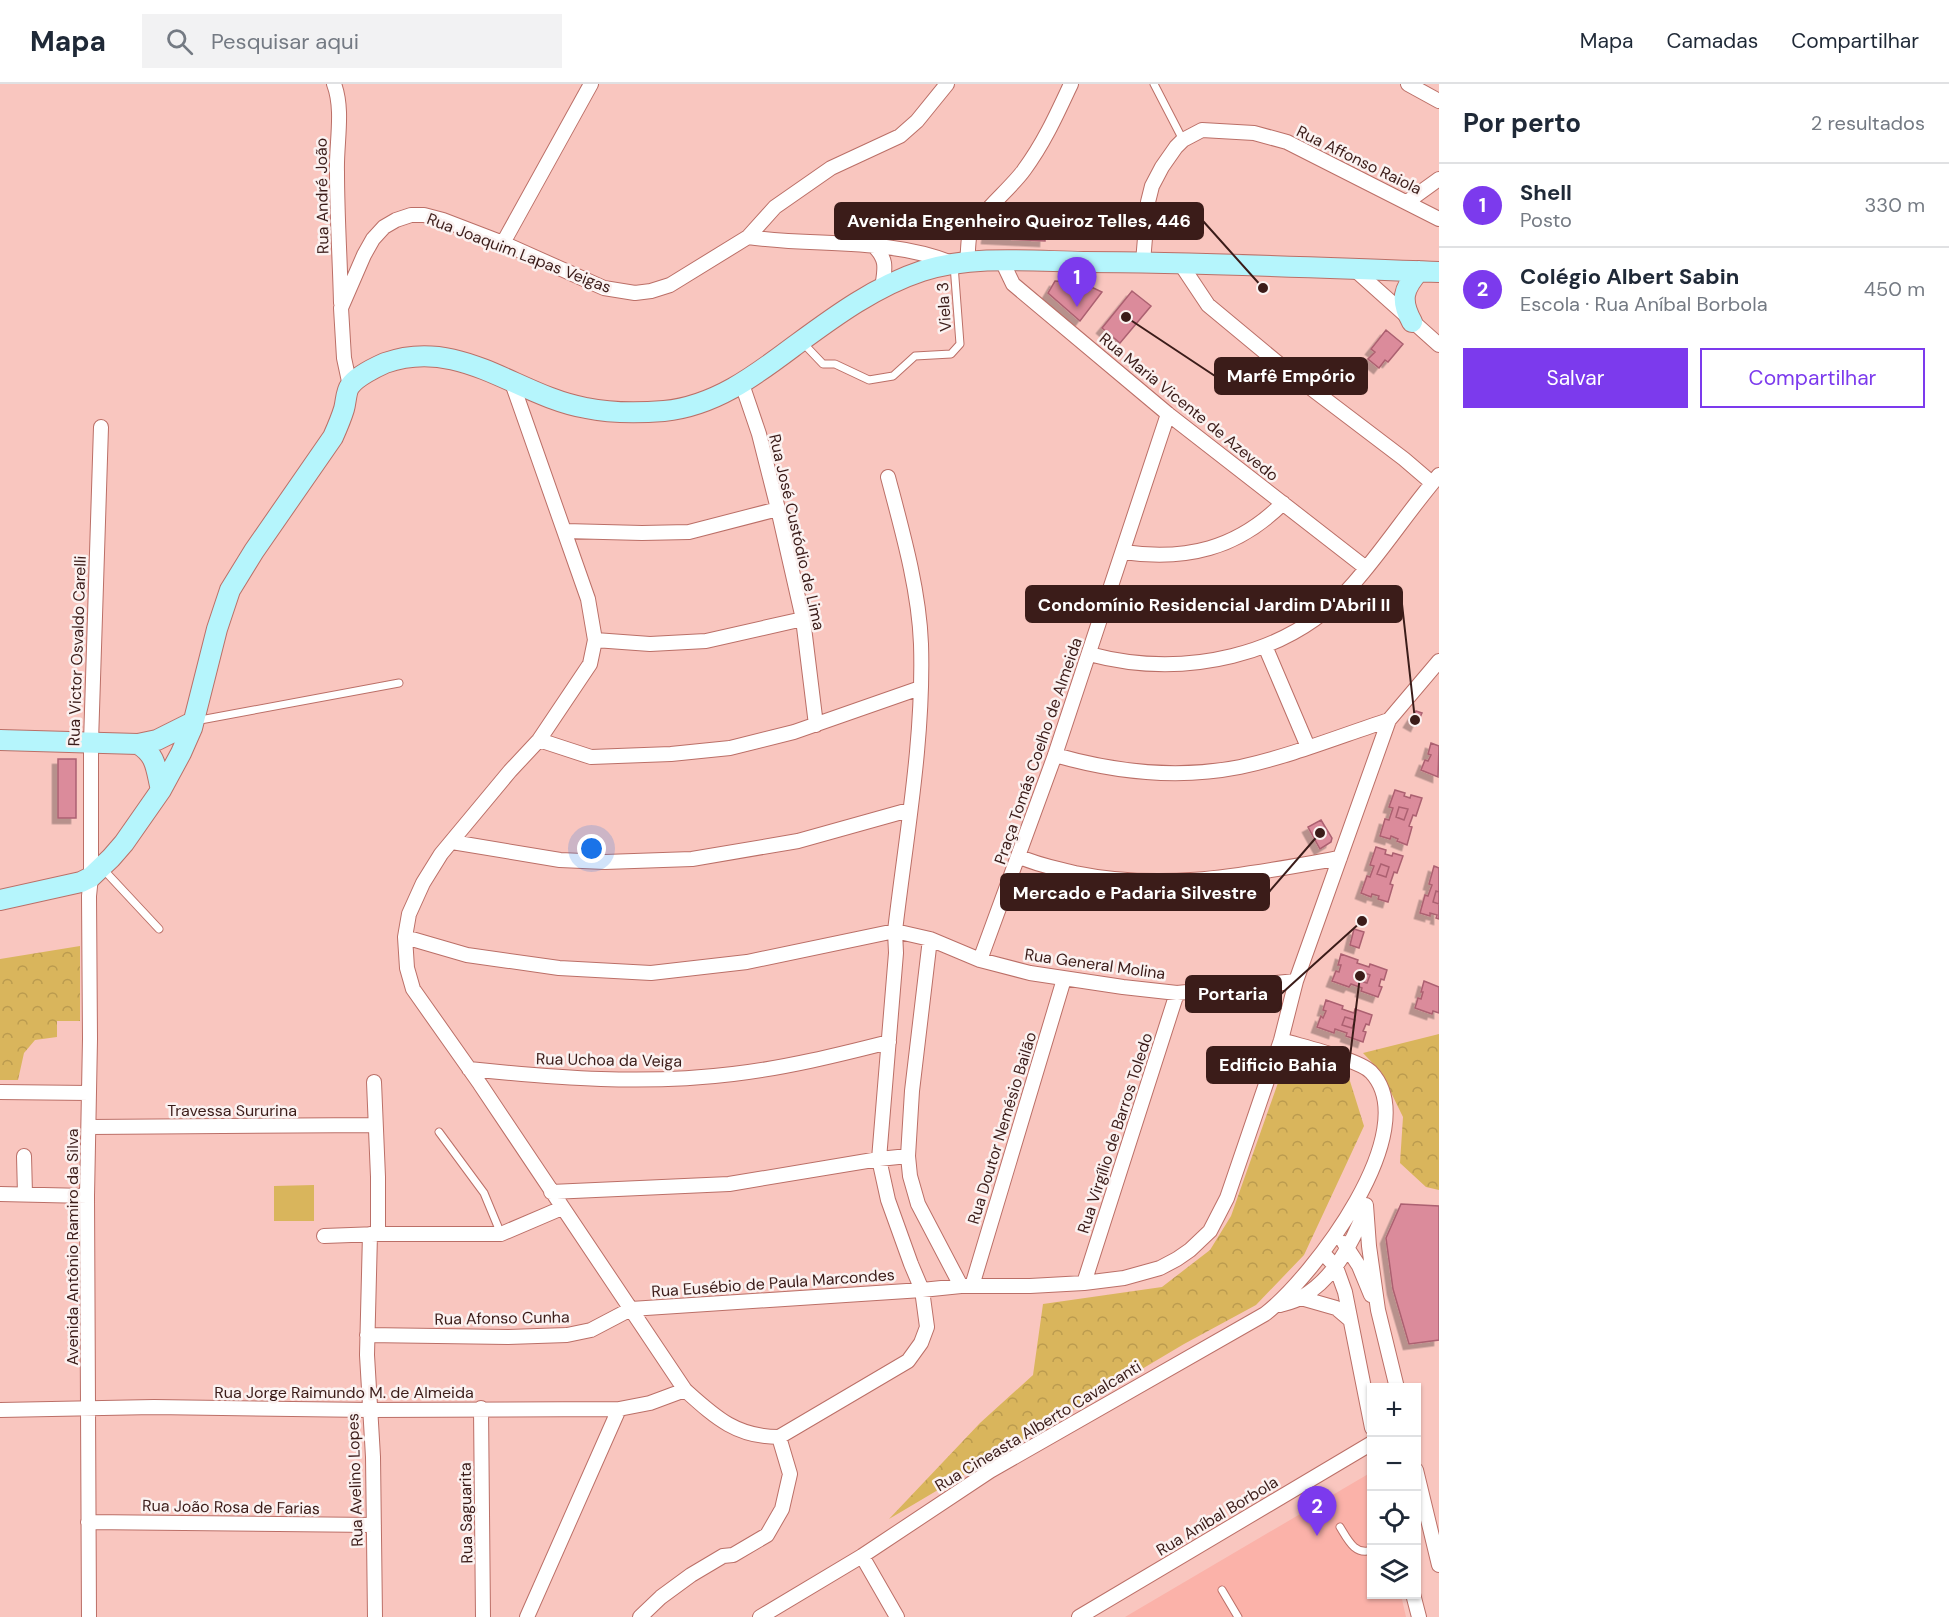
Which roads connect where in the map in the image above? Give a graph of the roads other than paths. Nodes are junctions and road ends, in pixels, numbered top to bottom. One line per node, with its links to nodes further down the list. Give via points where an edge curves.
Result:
1 (334, 84): 23 (street, Rua André João, via 338,112)
2 (591, 84): 13 (street)
3 (947, 84): 12 (street, Rua Joaquim Lapas Veigas, via 900,136 810,181 775,207)
4 (1071, 84): 16 (street, via 1044,141 1025,169 974,226)
5 (1154, 84): 8 (lane)
6 (1408, 84): 7 (street)
7 (1439, 100)
8 (1183, 140): 10 (street, Rua Affonso Raiola, via 1202,130 1265,136 1296,146); 17 (street, via 1152,186)
9 (1439, 179): 10 (street)
10 (1407, 202): 11 (street, Rua Affonso Raiola)
11 (1439, 219)
12 (748, 237): 13 (street, Rua Joaquim Lapas Veigas, via 670,285 635,293 585,281); 14 (street, via 779,242)
13 (503, 243): 23 (street, Rua Joaquim Lapas Veigas, via 424,214 396,220 373,239)
14 (873, 245): 16 (street); 22 (street, via 883,255)
15 (1002, 261): 16 (main road); 17 (main road); 30 (street, Rua Maria Vicente de Azevedo, via 1013,284)
16 (961, 262): 22 (main road, via 921,271); 25 (lane, Viela 3, via 960,344 951,354 915,356 893,376 869,380 835,364 823,364)
17 (1143, 262): 18 (main road)
18 (1180, 263): 19 (main road); 33 (street, via 1208,304 1279,364)
19 (1354, 269): 20 (main road); 24 (street)
20 (1419, 271): 21 (main road); 24 (main road, via 1404,296)
21 (1439, 272)
22 (882, 288): 25 (main road)
23 (341, 308): 29 (street, Rua Joaquim Lapas Veigas)
24 (1412, 322): 26 (street)
25 (801, 341): 28 (main road)
26 (1439, 345)
27 (511, 380): 28 (main road, via 549,398 586,409 622,411 666,411 705,401); 29 (main road, via 468,362 426,356 396,359 374,368); 36 (street, Rua Eusébio de Paula Marcondes)
28 (742, 384): 35 (street, Rua José Custódio de Lima)
29 (350, 386): 47 (main road, Rua Joaquim Lapas Veigas, via 333,437 230,590)
30 (1168, 414): 34 (street, Rua Maria Vicente de Azevedo); 37 (street, Praça Tomás Coelho de Almeida)
31 (101, 427): 51 (street, Rua Victor Osvaldo Carelli)
32 (888, 477): 45 (street, via 910,561 921,642)
33 (1436, 479): 38 (street)
34 (1283, 503): 37 (street, via 1250,530 1202,552); 38 (street, Rua Maria Vicente de Azevedo)
35 (778, 509): 36 (street, via 689,532); 39 (street, Rua José Custódio de Lima)
36 (565, 531): 40 (street, Rua Eusébio de Paula Marcondes, via 588,599)
37 (1123, 552): 42 (street, Praça Tomás Coelho de Almeida)
38 (1366, 568): 41 (street, via 1354,584 1310,623)
39 (803, 619): 40 (street, via 706,641 650,644); 48 (street, Rua José Custódio de Lima)
40 (595, 640): 50 (street, Rua Eusébio de Paula Marcondes, via 590,664)
41 (1265, 646): 42 (street, via 1249,653 1193,663 1132,663); 53 (street)
42 (1089, 654): 54 (street, Praça Tomás Coelho de Almeida)
43 (1439, 661): 46 (street, Rua Eusébio de Paula Marcondes)
44 (399, 683): 47 (lane)
45 (920, 688): 48 (street); 56 (street)
46 (1389, 720): 53 (street); 59 (street, Rua Eusébio de Paula Marcondes)
47 (193, 722): 52 (main road, via 157,740); 55 (main road, Rua Joaquim Lapas Veigas)
48 (816, 725): 50 (street, via 730,748 671,754 591,757)
49 (0, 740): 51 (main road)
50 (539, 740): 57 (street, Rua Eusébio de Paula Marcondes)
51 (91, 742): 52 (main road); 60 (street, Rua Victor Osvaldo Carelli)
52 (138, 744): 55 (main road, via 153,756)
53 (1308, 747): 54 (street, via 1241,766 1185,773 1116,769)
54 (1055, 755): 58 (street, Praça Tomás Coelho de Almeida)
55 (161, 790): 60 (main road, Rua Joaquim Lapas Veigas, via 124,843)
56 (909, 810): 57 (street, via 798,841 692,859 560,860); 63 (street)
57 (452, 842): 64 (street, Rua Eusébio de Paula Marcondes, via 423,883)
58 (1018, 856): 59 (street, via 1034,864 1086,875 1149,883 1244,876); 66 (street, Praça Tomás Coelho de Almeida)
59 (1340, 858): 68 (street, Rua Eusébio de Paula Marcondes)
60 (96, 872): 61 (main road, Rua Joaquim Lapas Veigas, via 81,882); 62 (lane); 75 (street, Avenida Antônio Ramiro da Silva, via 89,896)
61 (0, 900)
62 (159, 928)
63 (895, 931): 64 (street, via 747,962 651,973 559,968 466,955); 65 (street, Rua General Molina); 71 (street)
64 (405, 937): 72 (street, Rua Eusébio de Paula Marcondes, via 413,989)
65 (930, 939): 66 (street, Rua General Molina); 80 (street)
66 (980, 960): 67 (street, Rua General Molina)
67 (1064, 979): 69 (street, Rua General Molina); 97 (street, Rua Doutor Nemésio Bailão)
68 (1296, 981): 69 (street, Rua General Molina); 70 (street, Rua Eusébio de Paula Marcondes)
69 (1177, 993): 96 (street, Rua Virgílio de Barros Toledo)
70 (1281, 1040): 82 (street, Rua Cineasta Alberto Cavalcanti, via 1371,1071 1386,1122); 96 (street, Rua Eusébio de Paula Marcondes, via 1227,1198 1210,1231 1190,1250 1160,1268 1125,1278)
71 (889, 1042): 72 (street, Rua Uchoa da Veiga, via 733,1074 653,1080 562,1078); 81 (street)
72 (469, 1069): 83 (street, Rua Eusébio de Paula Marcondes)
73 (374, 1082): 76 (street, Rua Avelino Lopes)
74 (0, 1092): 75 (street)
75 (89, 1093): 77 (street, Avenida Antônio Ramiro da Silva)
76 (375, 1125): 77 (street, Travessa Sururina); 89 (street, Rua Avelino Lopes, via 378,1178)
77 (89, 1127): 86 (street, Avenida Antônio Ramiro da Silva)
78 (439, 1132): 90 (lane, via 484,1193)
79 (24, 1156): 85 (street)
80 (908, 1156): 81 (street); 97 (street, via 918,1203)
81 (879, 1159): 83 (street, via 729,1184); 98 (street, via 888,1200)
82 (1367, 1183): 87 (street, Rua Cineasta Alberto Cavalcanti); 91 (street, Rua Cineasta Alberto Cavalcanti)
83 (551, 1192): 88 (street, Rua Eusébio de Paula Marcondes)
84 (0, 1194): 85 (street)
85 (25, 1194): 86 (street)
86 (87, 1196): 107 (street, Avenida Antônio Ramiro da Silva)
87 (1366, 1205): 93 (street, Rua Cineasta Alberto Cavalcanti); 102 (street)
88 (562, 1208): 90 (street); 101 (street, Rua Eusébio de Paula Marcondes)
89 (374, 1234): 90 (street); 92 (street); 104 (street, Rua Avelino Lopes)
90 (501, 1234)
91 (1336, 1234): 93 (street); 94 (street, Rua Cineasta Alberto Cavalcanti)
92 (324, 1236)
93 (1348, 1248): 95 (street, Rua Cineasta Alberto Cavalcanti); 102 (street)
94 (1323, 1253): 95 (street); 100 (street, Rua Cineasta Alberto Cavalcanti)
95 (1336, 1267): 99 (street, Rua Cineasta Alberto Cavalcanti); 103 (street)
96 (1084, 1283): 97 (street, Rua Eusébio de Paula Marcondes)
97 (966, 1286): 98 (street, Rua Eusébio de Paula Marcondes)
98 (922, 1290): 101 (street, Rua Eusébio de Paula Marcondes); 113 (street, via 927,1327 908,1361)
99 (1301, 1298): 100 (street, Rua Cineasta Alberto Cavalcanti); 103 (street, via 1336,1308)
100 (1275, 1307): 120 (street, Rua Cineasta Alberto Cavalcanti, via 990,1471)
101 (631, 1309): 104 (street, Rua Afonso Cunha, via 591,1330 567,1335); 106 (street)
102 (1378, 1310): 105 (street)
103 (1349, 1319): 109 (street)
104 (367, 1335): 112 (street, Rua Avelino Lopes)
105 (1396, 1383)
106 (685, 1390): 110 (street, Rua Jorge Raimundo M. de Almeida, via 650,1404); 113 (street, via 715,1417 738,1429 760,1437)
107 (88, 1408): 111 (street, Rua Jorge Raimundo M. de Almeida); 112 (street, Rua Jorge Raimundo M. de Almeida); 116 (street, Avenida Antônio Ramiro da Silva)
108 (481, 1408): 110 (street, Rua Jorge Raimundo M. de Almeida); 112 (street, Rua Jorge Raimundo M. de Almeida); 126 (street, Rua Saguarita)
109 (1367, 1408)
110 (619, 1409): 127 (street)
111 (0, 1410)
112 (369, 1410): 117 (street, Rua Avelino Lopes)
113 (779, 1437): 128 (street, via 790,1474 782,1509 767,1534 691,1575)
114 (1367, 1445): 131 (street, Rua Aníbal Borbola)
115 (1421, 1491): 121 (street)
116 (88, 1522): 117 (street, Rua João Rosa de Farias); 124 (street, Avenida Antônio Ramiro da Silva)
117 (374, 1525): 125 (street, Rua Avelino Lopes)
118 (1340, 1527): 119 (lane, via 1350,1544 1359,1552)
119 (1367, 1552)
120 (862, 1556): 129 (street, Rua Cineasta Alberto Cavalcanti); 130 (street)
121 (1439, 1565)
122 (1222, 1590): 132 (lane)
123 (1414, 1599): 133 (street)
124 (89, 1617)
125 (375, 1617)
126 (483, 1617)
127 (527, 1617)
128 (640, 1617)
129 (760, 1617)
130 (897, 1617)
131 (1079, 1617)
132 (1238, 1617)
133 (1419, 1617)

